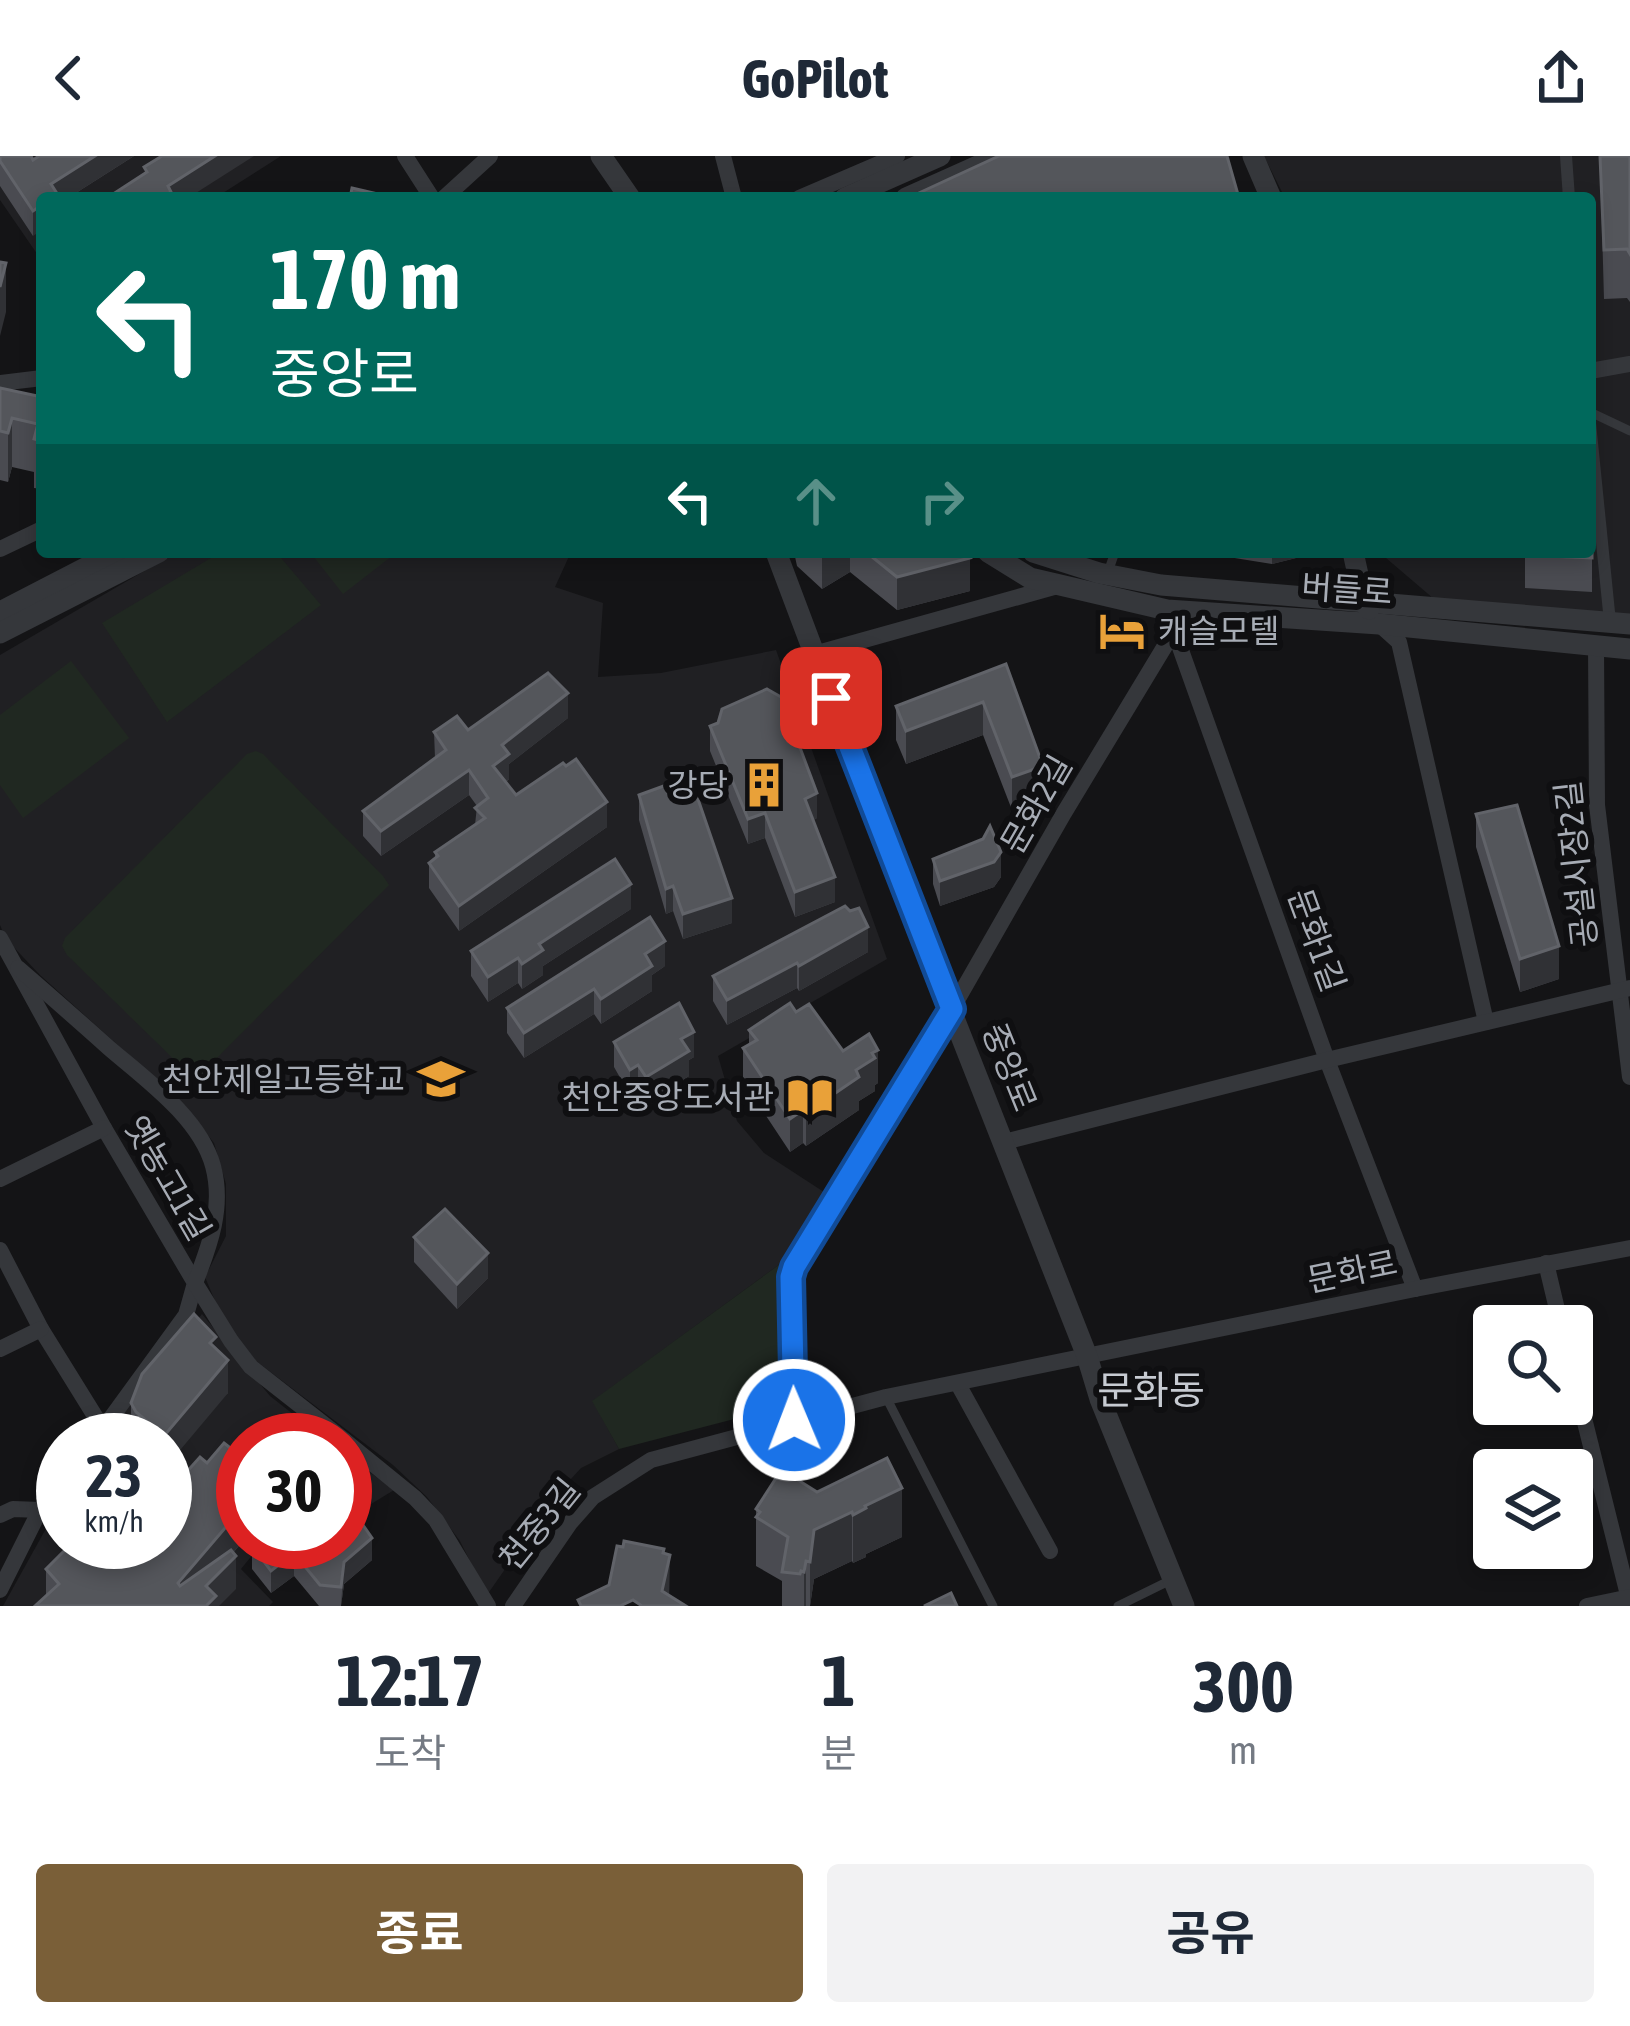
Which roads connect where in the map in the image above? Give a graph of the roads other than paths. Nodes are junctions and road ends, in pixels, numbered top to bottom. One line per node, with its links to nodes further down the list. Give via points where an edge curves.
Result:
1 (405, 156): 10 (street)
2 (490, 156): 11 (street)
3 (601, 156): 12 (street)
4 (722, 156): 13 (street)
5 (897, 156): 14 (street)
6 (940, 156): 15 (street)
7 (1000, 156): 16 (street)
8 (1566, 156): 18 (street)
9 (1258, 157): 17 (street)
10 (428, 192)
11 (451, 192)
12 (626, 192)
13 (732, 192)
14 (813, 192)
15 (858, 192)
16 (919, 192)
17 (1269, 192)
18 (1569, 192)
19 (1630, 364): 20 (street)
20 (1596, 369)
21 (36, 379): 22 (street)
22 (0, 383)
23 (1596, 415): 24 (lane)
24 (1630, 430)
25 (1596, 463): 40 (street)
26 (36, 532): 27 (street)
27 (0, 549)
28 (104, 558): 38 (street)
29 (147, 558): 42 (street)
30 (778, 558): 45 (street, 중앙로)
31 (998, 558): 36 (street, 버들로)
32 (1053, 558): 35 (street, 버들로)
33 (1113, 558): 35 (lane)
34 (1354, 558): 37 (street)
35 (1107, 574): 37 (street, 버들로)
36 (1062, 585): 39 (street, 버들로); 45 (street, 버들로)
37 (1364, 602): 40 (street, 버들로); 41 (street)
38 (0, 611)
39 (1170, 620): 41 (street, 버들로); 49 (street, 문화2길); 51 (street, 문화1길)
40 (1620, 623)
41 (1379, 624): 43 (street, 버들로); 50 (street, via 1399,642)
42 (0, 633)
43 (1595, 645): 44 (street, 버들로); 48 (street, 공설시장2길, via 1597,805)
44 (1630, 649)
45 (814, 654): 49 (street, 중앙로)
46 (0, 938): 47 (street, 옛농고1길)
47 (18, 968): 53 (street, 옛농고1길); 59 (street, via 174,1104 198,1136 212,1165 217,1212)
48 (1625, 989): 50 (street); 52 (street, 공설시장2길)
49 (952, 1009): 54 (street, 중앙로); 70 (street, 문화2길, via 794,1267)
50 (1486, 1022): 51 (street)
51 (1328, 1060): 54 (street); 60 (street, 문화1길)
52 (1630, 1077)
53 (104, 1128): 55 (street); 59 (street, 옛농고1길)
54 (1004, 1142): 64 (street, 중앙로)
55 (0, 1179)
56 (1630, 1248): 58 (street, 문화로)
57 (0, 1250): 62 (street)
58 (1546, 1263): 60 (street, 문화로); 61 (street)
59 (195, 1283): 68 (street, 옛농고1길, via 186,1315); 69 (street, via 251,1367)
60 (1415, 1289): 64 (street, 문화로)
61 (1556, 1305)
62 (41, 1329): 63 (street); 67 (street)
63 (0, 1349)
64 (1088, 1357): 65 (street, 천중3길); 77 (street, 중앙로)
65 (958, 1384): 66 (street, 천중3길); 76 (street)
66 (886, 1397): 70 (street, 천중3길); 82 (lane)
67 (87, 1413)
68 (114, 1413)
69 (310, 1413)
70 (794, 1420): 81 (street, 천중3길, via 651,1460 593,1498)
71 (1586, 1425): 79 (street)
72 (372, 1462): 80 (street, via 436,1520)
73 (36, 1510): 74 (street)
74 (0, 1515)
75 (36, 1518): 78 (street)
76 (1049, 1551)
77 (1173, 1579): 83 (lane); 84 (street, 중앙로)
78 (0, 1590)
79 (1629, 1599): 85 (street)
80 (488, 1606)
81 (514, 1606)
82 (993, 1606)
83 (1118, 1606)
84 (1184, 1606)
85 (1587, 1606)

